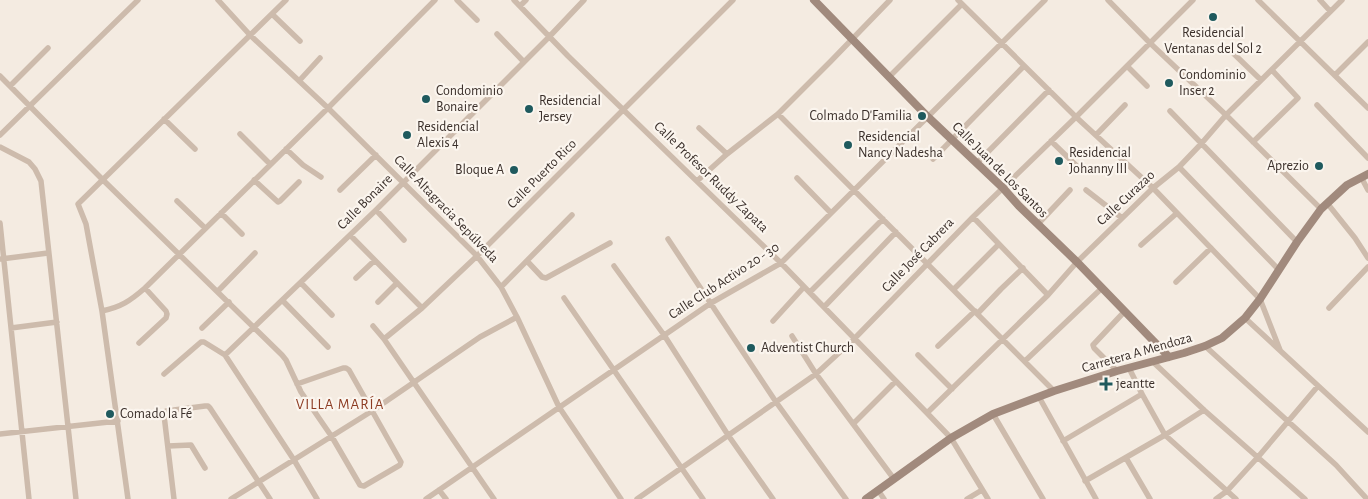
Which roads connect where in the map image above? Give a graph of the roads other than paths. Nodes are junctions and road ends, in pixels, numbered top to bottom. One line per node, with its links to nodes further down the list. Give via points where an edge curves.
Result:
1 (138, 0): 49 (street)
2 (218, 0): 24 (street, Calle Altagracia Sepúlveda)
3 (286, 0): 21 (street)
4 (435, 0): 50 (street)
5 (458, 0): 22 (street)
6 (514, 0): 19 (street, Calle Profesor Ruddy Zapata)
7 (526, 0): 19 (street)
8 (584, 0): 25 (street, Calle Bonaire)
9 (733, 0): 52 (street, Calle Puerto Rico)
10 (814, 0): 26 (street, Calle Juan de Los Santos)
11 (890, 0): 26 (street)
12 (1045, 0): 30 (street, Calle Club Activo 20 - 30)
13 (1108, 0): 31 (street)
14 (1193, 0): 31 (street, Calle José Cabrera)
15 (1258, 0): 28 (street)
16 (1320, 0): 20 (street)
17 (1342, 0): 20 (street, Calle Curazao)
18 (960, 2): 30 (street); 41 (street)
19 (520, 6): 25 (street, Calle Profesor Ruddy Zapata)
20 (1330, 11): 28 (street, Calle Curazao)
21 (272, 14): 24 (street); 27 (street)
22 (477, 20)
23 (497, 34): 35 (street)
24 (250, 35): 43 (street, Calle Altagracia Sepúlveda); 58 (street)
25 (549, 37): 35 (street, Calle Bonaire); 52 (street, Calle Profesor Ruddy Zapata)
26 (852, 39): 41 (street, Calle Juan de Los Santos); 54 (street)
27 (300, 41)
28 (1300, 42): 38 (street, Calle Curazao); 40 (street)
29 (1368, 42): 40 (street)
30 (1000, 43): 36 (street); 56 (street, Calle Club Activo 20 - 30)
31 (1150, 43): 37 (street, Calle José Cabrera); 55 (street)
32 (48, 48): 44 (street)
33 (1234, 54): 42 (street)
34 (320, 58): 43 (street)
35 (524, 62): 85 (street, Calle Bonaire)
36 (1024, 66): 46 (street); 63 (street)
37 (1127, 66): 45 (street); 57 (street, Calle José Cabrera)
38 (1272, 70): 42 (street, Calle Curazao); 65 (street, via 1298,98)
39 (0, 76): 44 (street)
40 (1335, 76): 51 (street)
41 (889, 77): 56 (street, Calle Juan de Los Santos)
42 (1261, 80): 55 (street, Calle Curazao)
43 (299, 81): 50 (street, Calle Altagracia Sepúlveda)
44 (10, 86): 49 (street)
45 (1147, 86)
46 (1049, 90): 57 (street); 74 (street)
47 (1125, 105): 62 (street)
48 (1317, 105): 72 (street)
49 (30, 106): 61 (street); 81 (street)
50 (328, 108): 69 (street); 70 (street, Calle Altagracia Sepúlveda)
51 (1368, 108)
52 (624, 110): 83 (street, Calle Profesor Ruddy Zapata); 119 (street, Calle Puerto Rico)
53 (1170, 111): 66 (street)
54 (778, 114): 71 (street); 92 (street)
55 (1226, 115): 65 (street); 66 (street, Calle Curazao)
56 (928, 117): 63 (street, Calle Juan de Los Santos); 92 (street, Calle Club Activo 20 - 30)
57 (1076, 117): 62 (street); 64 (street, Calle José Cabrera)
58 (164, 119): 68 (street); 81 (street)
59 (699, 128): 71 (street)
60 (240, 134): 75 (street)
61 (0, 135)
62 (1096, 135): 87 (street)
63 (952, 139): 73 (street); 74 (street, Calle Juan de Los Santos)
64 (1051, 141): 77 (street); 86 (street, Calle José Cabrera)
65 (1253, 142): 94 (street)
66 (1201, 144): 76 (street, Calle Curazao); 111 (street)
67 (0, 147): 117 (street, via 29,162 41,181)
68 (195, 149)
69 (286, 149): 75 (street); 79 (street)
70 (376, 154): 85 (street, Calle Altagracia Sepúlveda); 88 (street)
71 (727, 154): 83 (street)
72 (1368, 158)
73 (933, 159)
74 (977, 163): 86 (street, Calle Juan de Los Santos)
75 (270, 164): 82 (street)
76 (1179, 167): 87 (street, Calle Curazao); 130 (street)
77 (1082, 171)
78 (1365, 176): 91 (street); 94 (street, Carretera A Mendoza, via 1347,185)
79 (320, 177)
80 (796, 178): 97 (street)
81 (102, 179): 118 (street); 152 (street, via 78,202 86,224)
82 (254, 180): 84 (street, via 278,202); 96 (street)
83 (697, 181): 125 (street, Calle Profesor Ruddy Zapata)
84 (299, 182)
85 (404, 182): 95 (street, Calle Bonaire); 119 (street, Calle Altagracia Sepúlveda)
86 (1003, 188): 100 (street, Calle José Cabrera); 104 (street, Calle Juan de Los Santos)
87 (1153, 188): 98 (street); 101 (street, Calle Curazao)
88 (340, 190)
89 (1070, 190): 104 (street)
90 (1086, 190): 101 (street)
91 (1368, 190)
92 (855, 191): 97 (street, Calle Club Activo 20 - 30); 102 (street)
93 (177, 201): 105 (street)
94 (1324, 206): 111 (street, Carretera A Mendoza); 120 (street, via 1355,238)
95 (376, 210): 108 (street, Calle Bonaire); 110 (street)
96 (221, 213): 105 (street); 107 (street)
97 (832, 213): 125 (street, Calle Club Activo 20 - 30)
98 (1177, 213): 114 (street); 115 (street)
99 (572, 216): 123 (street)
100 (973, 217): 113 (street); 126 (street, Calle José Cabrera)
101 (1122, 218): 124 (street, Calle Curazao)
102 (883, 219): 106 (street); 141 (street)
103 (0, 223): 121 (street)
104 (1038, 224): 124 (street, Calle Juan de Los Santos)
105 (205, 228): 118 (street)
106 (896, 232): 126 (street); 149 (street)
107 (242, 234)
108 (350, 235): 122 (street); 133 (street, Calle Bonaire)
109 (668, 239): 148 (street)
110 (404, 240)
111 (1296, 242): 130 (street, Carretera A Mendoza)
112 (610, 243): 123 (street, via 546,278)
113 (999, 244): 129 (street); 139 (street)
114 (1141, 245)
115 (1211, 248): 132 (street); 144 (street)
116 (255, 253): 140 (street)
117 (48, 254): 121 (street); 159 (street)
118 (179, 254): 137 (street); 140 (street)
119 (477, 256): 135 (street, Calle Altagracia Sepúlveda); 150 (street, Calle Puerto Rico)
120 (1368, 258)
121 (2, 259): 162 (street)
122 (374, 261): 131 (street); 134 (street)
123 (527, 261): 135 (street)
124 (1077, 262): 138 (street, Calle Juan de Los Santos); 142 (street, Calle Curazao)
125 (781, 263): 136 (street, Calle Profesor Ruddy Zapata); 148 (street, Calle Club Activo 20 - 30)
126 (928, 264): 139 (street); 166 (street, Calle José Cabrera)
127 (614, 266): 164 (street)
128 (1368, 267): 151 (street)
129 (1023, 268): 142 (street); 154 (street)
130 (1278, 269): 144 (street, Carretera A Mendoza)
131 (356, 278)
132 (1176, 282)
133 (301, 283): 145 (street, Calle Bonaire); 155 (street)
134 (397, 283): 147 (street); 150 (street)
135 (501, 287): 156 (street, Calle Altagracia Sepúlveda)
136 (804, 287): 141 (street, Calle Profesor Ruddy Zapata); 158 (street)
137 (145, 288): 152 (street, via 122,306); 169 (street, via 167,314)
138 (1102, 288): 153 (street, Calle Juan de Los Santos); 177 (street)
139 (954, 289): 154 (street)
140 (218, 291): 146 (street)
141 (810, 292): 149 (street, Calle Profesor Ruddy Zapata)
142 (1048, 295): 168 (street, Calle Curazao)
143 (564, 298): 180 (street)
144 (1260, 299): 157 (street, Carretera A Mendoza); 173 (street)
145 (283, 300): 161 (street, Calle Bonaire); 172 (street)
146 (229, 302): 161 (street); 163 (street)
147 (378, 302)
148 (711, 303): 164 (street, Calle Club Activo 20 - 30); 192 (street)
149 (824, 307): 166 (street, Calle Profesor Ruddy Zapata)
150 (422, 308): 167 (street, Calle Puerto Rico)
151 (1329, 308)
152 (102, 310): 198 (street)
153 (1125, 311): 176 (street, Calle Juan de Los Santos); 181 (street, via 1093,345)
154 (976, 312): 168 (street); 170 (street)
155 (332, 315)
156 (517, 317): 184 (street, via 480,337); 193 (street, Calle Altagracia Sepúlveda)
157 (1245, 318): 171 (street, Carretera A Mendoza, via 1222,338); 173 (street)
158 (773, 320)
159 (57, 322): 162 (street); 201 (street)
160 (373, 326): 167 (street)
161 (254, 327): 174 (street, Calle Bonaire); 186 (street, via 282,355)
162 (11, 328): 202 (street)
163 (202, 328)
164 (664, 335): 180 (street, Calle Club Activo 20 - 30); 205 (street)
165 (792, 336): 183 (street)
166 (855, 338): 183 (street, Calle José Cabrera); 185 (street, Calle Profesor Ruddy Zapata)
167 (384, 339): 184 (street)
168 (1002, 339): 177 (street); 188 (street, Calle Curazao)
169 (139, 343)
170 (938, 346)
171 (1205, 346): 176 (street, Carretera A Mendoza); 199 (street)
172 (328, 347)
173 (1280, 350): 187 (street)
174 (225, 355): 182 (street, via 201,342); 213 (street)
175 (918, 355): 188 (street)
176 (1169, 357): 178 (street, Carretera A Mendoza)
177 (1025, 361): 189 (street)
178 (1152, 361): 179 (street, Carretera A Mendoza); 194 (street)
179 (1129, 368): 181 (street, Carretera A Mendoza); 190 (street)
180 (614, 370): 193 (street, Calle Club Activo 20 - 30); 215 (street)
181 (1117, 370): 189 (street, Carretera A Mendoza)
182 (164, 374)
183 (816, 374): 192 (street, Calle José Cabrera); 200 (street)
184 (414, 382): 195 (street); 214 (street)
185 (896, 382): 196 (street, Calle Profesor Ruddy Zapata); 200 (street)
186 (297, 384): 195 (street, via 346,368); 207 (street)
187 (1318, 386): 199 (street); 203 (street)
188 (952, 388): 196 (street, Calle Curazao)
189 (1054, 391): 191 (street, Carretera A Mendoza)
190 (1142, 394): 206 (street); 209 (street)
191 (1039, 397): 197 (street, Carretera A Mendoza); 209 (street)
192 (776, 402): 205 (street, Calle José Cabrera); 238 (street)
193 (559, 407): 214 (street, Calle Club Activo 20 - 30); 234 (street, Calle Altagracia Sepúlveda)
194 (1204, 410): 206 (street); 211 (street)
195 (372, 411): 207 (street); 207 (street, via 401,464 362,487)
196 (927, 413): 208 (street, Calle Profesor Ruddy Zapata)
197 (993, 414): 208 (street, Carretera A Mendoza); 243 (street)
198 (118, 421): 201 (street); 226 (street)
199 (1287, 422): 211 (street); 249 (street, via 1336,465)
200 (853, 424): 217 (street)
201 (68, 427): 202 (street); 225 (street)
202 (21, 432): 204 (street); 224 (street)
203 (1368, 432)
204 (0, 434)
205 (728, 435): 215 (street, Calle José Cabrera); 237 (street)
206 (1165, 435): 212 (street); 223 (street)
207 (332, 437): 213 (street)
208 (950, 438): 217 (street, Carretera A Mendoza); 222 (street, Calle Profesor Ruddy Zapata)
209 (1064, 441): 218 (street)
210 (168, 446): 216 (street, via 191,445); 219 (street, via 164,412 208,406); 227 (street)
211 (1258, 457): 223 (street); 248 (street)
212 (1126, 458): 218 (street); 245 (street)
213 (294, 460): 219 (street); 230 (street)
214 (472, 467): 220 (street, Calle Club Activo 20 - 30); 233 (street)
215 (681, 467): 235 (street, Calle José Cabrera); 236 (street)
216 (206, 468)
217 (894, 479): 221 (street, Carretera A Mendoza)
218 (1085, 481): 244 (street)
219 (259, 482): 228 (street); 229 (street)
220 (439, 490): 231 (street, Calle Club Activo 20 - 30); 232 (street)
221 (878, 490): 239 (street, Carretera A Mendoza); 240 (street)
222 (982, 490): 241 (street); 242 (street, Calle Profesor Ruddy Zapata)
223 (1227, 491): 246 (street); 247 (street)
224 (29, 499)
225 (76, 499)
226 (128, 499)
227 (174, 499)
228 (231, 499)
229 (270, 499)
230 (317, 499)
231 (426, 499)
232 (446, 499)
233 (494, 499)
234 (621, 499)
235 (637, 499)
236 (703, 499)
237 (773, 499)
238 (846, 499)
239 (866, 499)
240 (884, 499)
241 (967, 499)
242 (988, 499)
243 (1043, 499)
244 (1096, 499)
245 (1150, 499)
246 (1216, 499)
247 (1236, 499)
248 (1305, 499)
249 (1368, 499)

